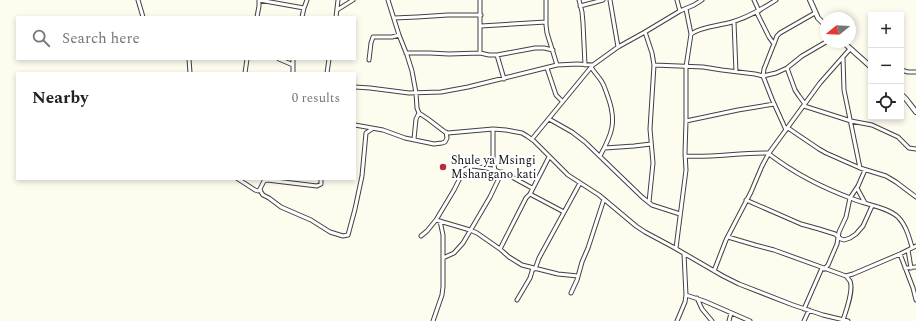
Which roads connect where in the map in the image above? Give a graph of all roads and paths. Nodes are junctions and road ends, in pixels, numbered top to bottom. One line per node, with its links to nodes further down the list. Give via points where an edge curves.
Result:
1 (138, 0): 25 (street)
2 (259, 0): 18 (street); 26 (street)
3 (307, 0): 18 (street)
4 (338, 0): 20 (street)
5 (353, 0): 20 (street)
6 (388, 0): 29 (street)
7 (480, 0): 24 (street)
8 (546, 0): 31 (street)
9 (579, 0): 17 (street)
10 (603, 0): 17 (street)
11 (610, 0): 39 (street)
12 (677, 0): 21 (street)
13 (702, 0): 19 (street)
14 (754, 0): 22 (street)
15 (776, 0): 22 (street)
16 (810, 0): 23 (street)
17 (580, 6): 52 (street)
18 (304, 8): 27 (street)
19 (686, 9): 21 (street); 35 (street)
20 (337, 10): 28 (street)
21 (680, 11): 34 (street)
22 (758, 12): 32 (street); 37 (street)
23 (815, 13): 30 (street); 37 (street, via 777,36)
24 (481, 15): 29 (street); 33 (street)
25 (143, 16)
26 (257, 16)
27 (302, 16)
28 (336, 16)
29 (394, 18): 36 (street)
30 (820, 20)
31 (546, 22): 33 (street); 41 (street)
32 (734, 22): 35 (street); 66 (street)
33 (480, 26): 43 (street)
34 (645, 32): 39 (street); 56 (street)
35 (691, 34): 58 (street)
36 (399, 35): 42 (street); 51 (street, via 373,37)
37 (774, 44): 68 (street)
38 (820, 46): 60 (street)
39 (618, 47): 57 (street)
40 (850, 49): 45 (street); 53 (street)
41 (553, 50): 44 (street, via 535,48); 55 (street)
42 (406, 53): 43 (street); 71 (street)
43 (480, 53): 44 (street)
44 (498, 55): 69 (street)
45 (843, 58): 75 (street); 80 (street, via 844,90)
46 (189, 60): 62 (street)
47 (247, 60): 63 (street)
48 (281, 60): 54 (street)
49 (293, 60): 54 (street)
50 (329, 60): 65 (street)
51 (369, 60)
52 (585, 64): 55 (street); 57 (street)
53 (868, 64)
54 (293, 65): 64 (street)
55 (557, 65): 59 (street)
56 (654, 65): 58 (street); 88 (street)
57 (592, 66): 73 (street); 89 (street, via 603,83 613,114)
58 (686, 66): 66 (street); 79 (street)
59 (547, 68): 69 (street); 73 (street, via 556,95)
60 (787, 68): 68 (street); 75 (street, via 795,90)
61 (904, 71): 67 (street)
62 (190, 72)
63 (245, 72)
64 (293, 72)
65 (327, 72)
66 (736, 72): 68 (street)
67 (916, 72)
68 (763, 76): 74 (street)
69 (504, 79): 71 (street, via 468,88)
70 (356, 88): 71 (street)
71 (416, 93): 77 (street)
72 (904, 97): 76 (street)
73 (562, 101): 78 (street)
74 (774, 104): 79 (street); 84 (street)
75 (805, 105): 80 (street); 84 (street)
76 (916, 112)
77 (419, 113): 85 (street); 87 (street)
78 (549, 119): 86 (street); 93 (street, via 572,132)
79 (686, 121): 94 (street)
80 (851, 121): 90 (street, via 872,125 898,138 909,148); 95 (street)
81 (356, 125): 82 (street)
82 (372, 129): 87 (street); 106 (street, via 366,134 362,176 348,235 330,232 312,220 285,209 263,196)
83 (493, 129): 85 (street); 86 (street, via 522,133); 96 (street)
84 (787, 129): 91 (street); 95 (street, via 819,149)
85 (446, 132): 87 (street, via 446,140 442,143)
86 (532, 139): 92 (street)
87 (414, 140)
88 (651, 144): 89 (street); 112 (street, via 653,163)
89 (605, 148): 93 (street)
90 (916, 149)
91 (769, 154): 94 (street); 109 (street, via 781,164 815,183); 111 (street)
92 (549, 156): 103 (street); 104 (street)
93 (600, 156): 112 (street)
94 (685, 156): 116 (street, via 686,170)
95 (860, 168): 97 (street)
96 (495, 170): 98 (street); 117 (street, via 473,166 464,170)
97 (865, 170): 105 (street); 108 (street, via 886,176)
98 (502, 172): 104 (street); 120 (street)
99 (239, 180): 106 (street, via 254,190)
100 (264, 180): 106 (street)
101 (270, 180): 102 (street, via 317,186 321,184)
102 (321, 180)
103 (580, 183): 110 (street); 115 (street)
104 (532, 188): 107 (street)
105 (857, 188): 109 (street); 113 (street)
106 (260, 189)
107 (530, 194): 115 (street); 126 (street)
108 (916, 197)
109 (850, 198): 113 (street); 123 (street)
110 (604, 199): 125 (street, via 636,226); 137 (street)
111 (746, 200): 122 (street); 123 (street)
112 (649, 202): 116 (street)
113 (865, 204): 114 (street)
114 (872, 206): 123 (street, via 863,226 856,234 844,240); 124 (street, via 890,211 899,218)
115 (564, 212): 132 (street)
116 (680, 214): 125 (street)
117 (438, 215): 118 (street); 119 (street)
118 (436, 220): 119 (street); 121 (street)
119 (440, 221): 120 (street); 130 (street)
120 (470, 230): 126 (street); 130 (street, via 457,250)
121 (421, 236)
122 (728, 237): 133 (street); 136 (street)
123 (838, 237): 133 (street, via 828,265)
124 (914, 247): 127 (street)
125 (676, 248): 128 (street)
126 (500, 249): 132 (street, via 515,262)
127 (908, 250): 129 (street); 135 (street)
128 (684, 254): 136 (street); 140 (street)
129 (900, 254): 134 (street); 138 (street)
130 (443, 258): 148 (street, via 442,295)
131 (916, 267): 135 (street)
132 (534, 268): 137 (street); 142 (street)
133 (823, 268): 138 (street); 144 (street)
134 (905, 268): 135 (street); 143 (street)
135 (911, 268)
136 (714, 271): 144 (street, via 739,284)
137 (578, 276): 139 (street)
138 (846, 276): 147 (street, via 851,285 850,299)
139 (571, 293)
140 (686, 295): 141 (street); 149 (street)
141 (697, 298): 146 (street); 150 (street)
142 (517, 300)
143 (916, 300)
144 (804, 309): 145 (street)
145 (809, 310): 147 (street); 153 (street)
146 (731, 313): 151 (street); 152 (street)
147 (843, 320): 154 (street)
148 (433, 321)
149 (677, 321)
150 (712, 321)
151 (729, 321)
152 (750, 321)
153 (804, 321)
154 (848, 321)

